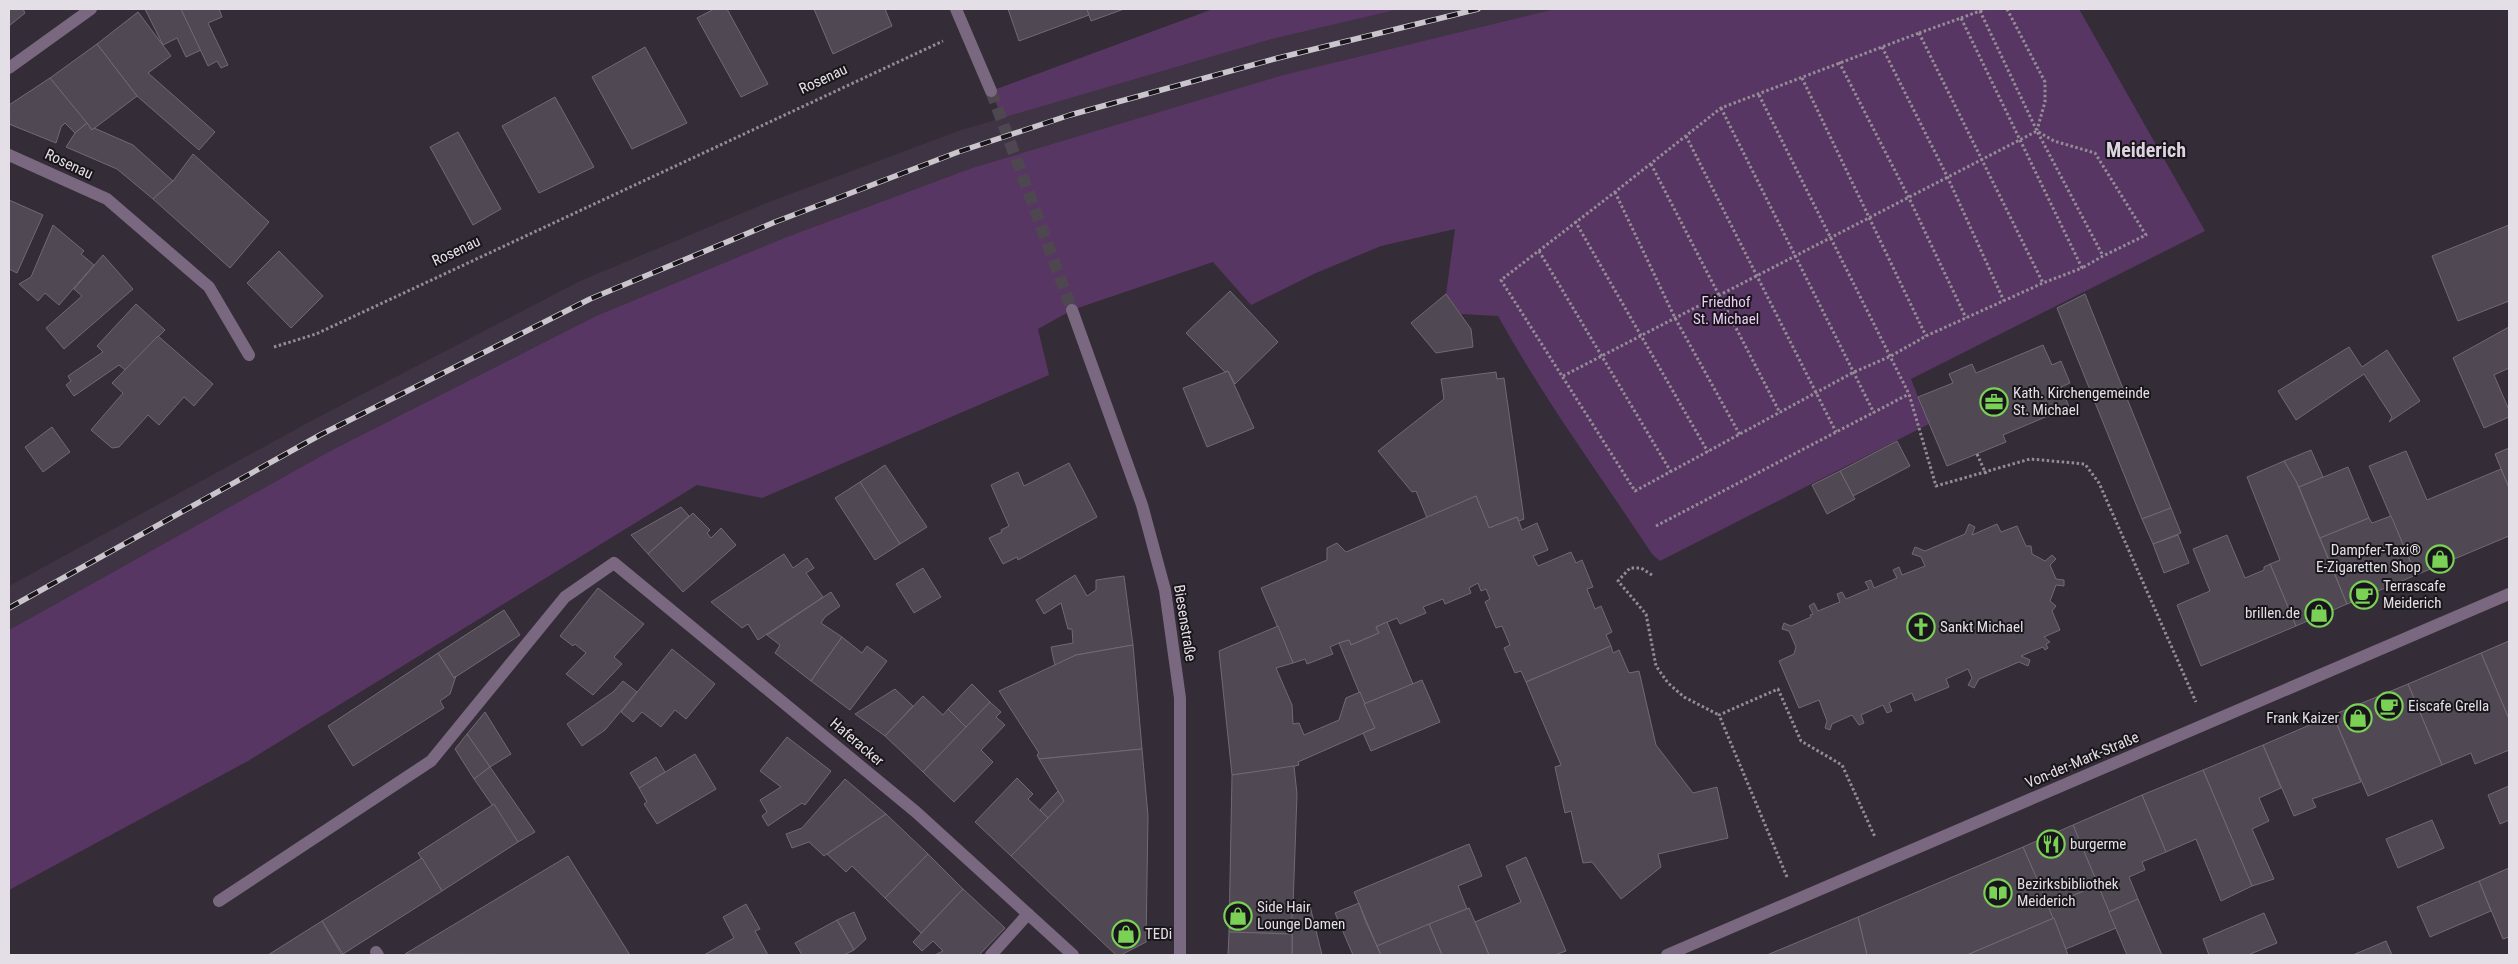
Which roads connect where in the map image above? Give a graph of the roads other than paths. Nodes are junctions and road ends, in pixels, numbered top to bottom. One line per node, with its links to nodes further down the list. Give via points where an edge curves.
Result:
1 (91, 9): 3 (street)
2 (956, 9): 4 (street)
3 (9, 68)
4 (991, 91)
5 (9, 155): 7 (street, Rosenau, via 107,199 209,287)
6 (1072, 310): 13 (street, Biesenstraße, via 1142,505 1165,590 1180,698)
7 (249, 355)
8 (2509, 594): 14 (street, Von-der-Mark-Straße)
9 (219, 901): 10 (street, Haferacker, via 431,761 565,597 614,563 916,812)
10 (1028, 914): 11 (street); 12 (street, Haferacker)
11 (991, 955)
12 (1073, 955)
13 (1180, 955)
14 (1667, 955)

